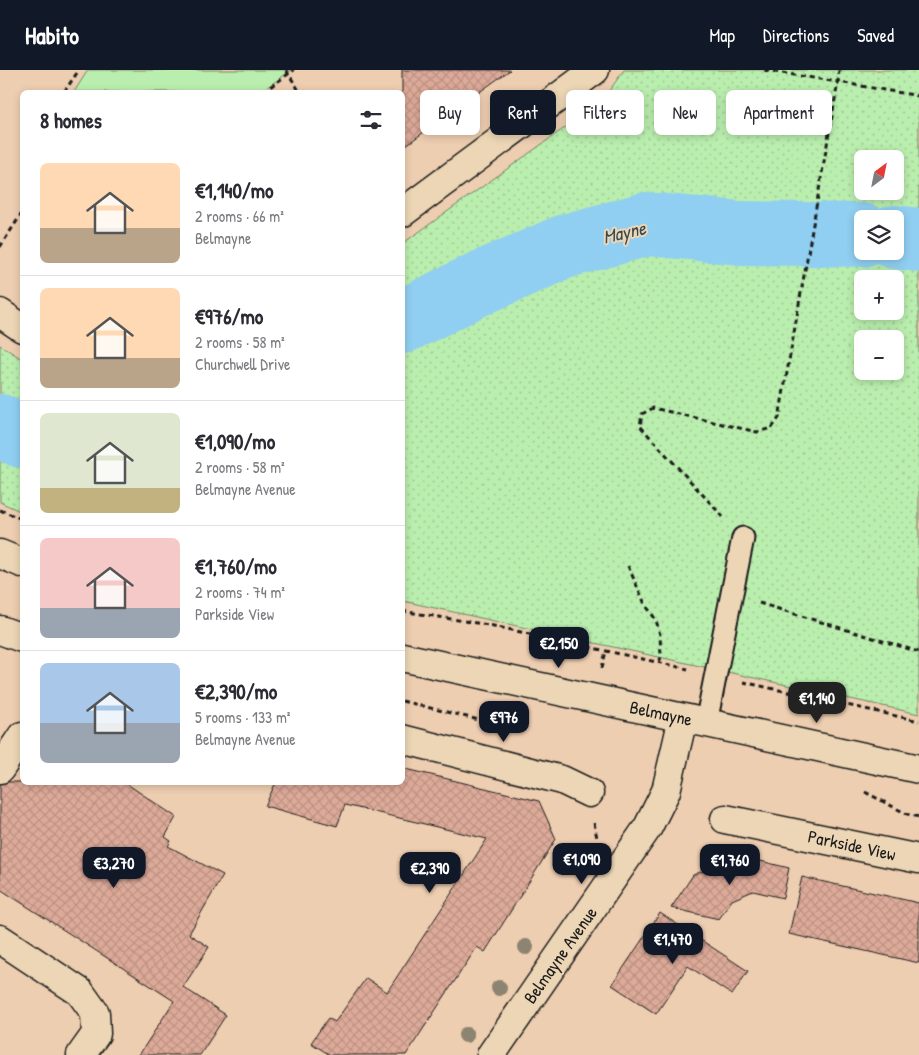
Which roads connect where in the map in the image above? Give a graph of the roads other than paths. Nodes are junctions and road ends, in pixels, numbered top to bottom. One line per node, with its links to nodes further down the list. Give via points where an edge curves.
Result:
1 (595, 70): 2 (street)
2 (405, 210)
3 (0, 313): 4 (street)
4 (20, 327)
5 (743, 538): 11 (lane, via 716,676)
6 (0, 554): 7 (street)
7 (20, 562)
8 (0, 630): 9 (street)
9 (20, 637)
10 (405, 658): 11 (street, Belmayne)
11 (695, 721): 14 (street, Belmayne); 21 (street, Belmayne Avenue, via 648,827)
12 (20, 739): 15 (street)
13 (405, 741): 16 (street, via 562,780)
14 (919, 768)
15 (0, 769)
16 (589, 793)
17 (725, 819): 18 (street, Parkside View)
18 (919, 859)
19 (0, 939): 20 (street, via 80,992 95,1013 96,1034)
20 (81, 1055)
21 (491, 1055)

